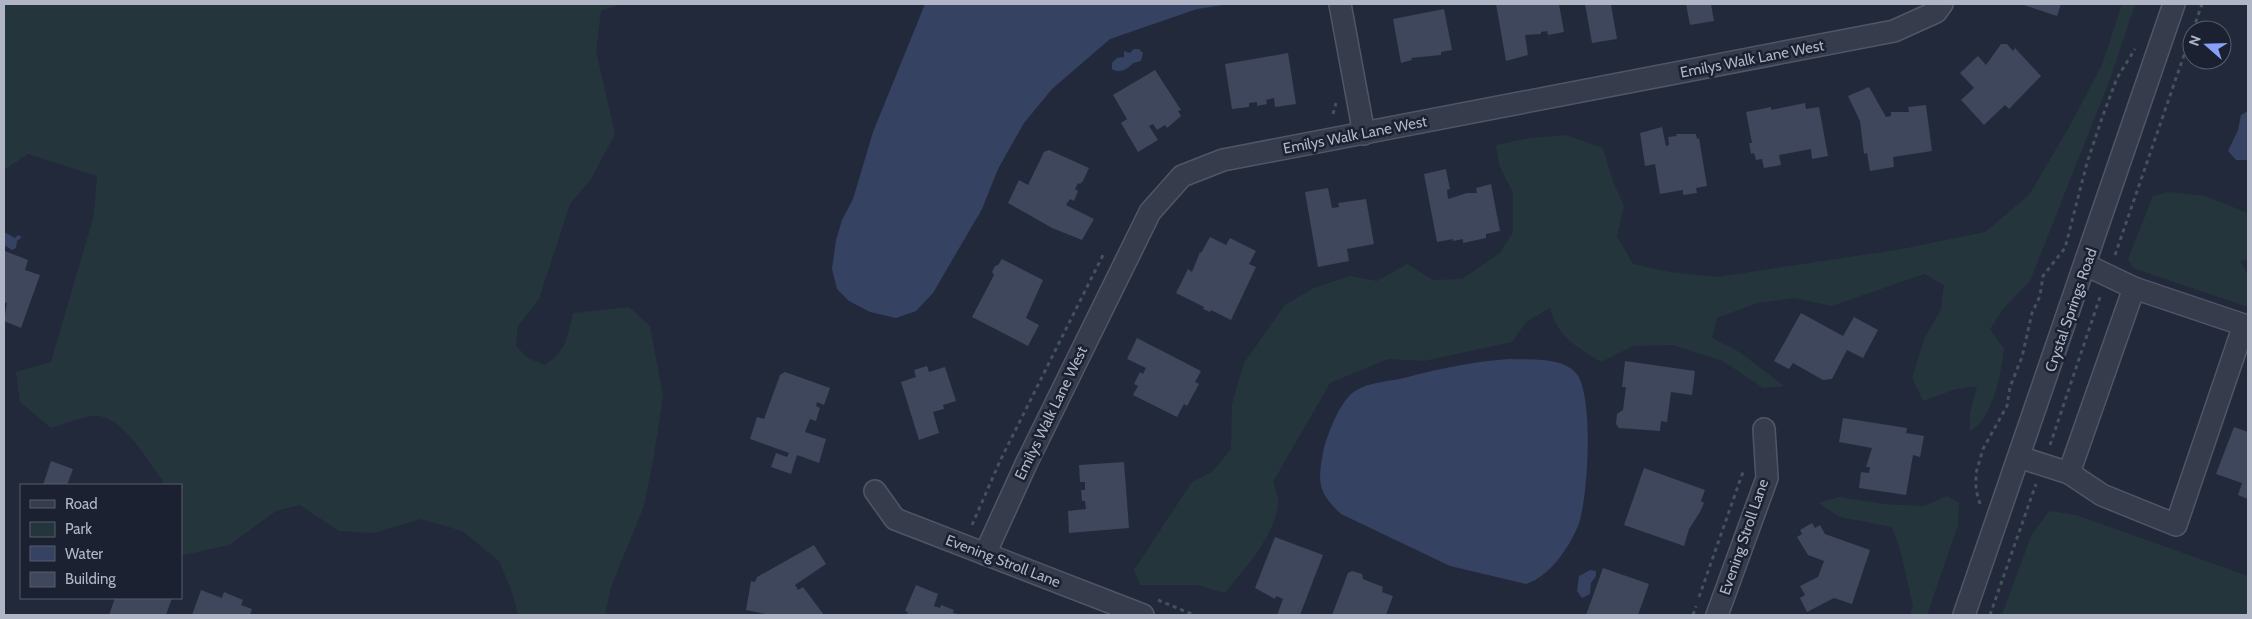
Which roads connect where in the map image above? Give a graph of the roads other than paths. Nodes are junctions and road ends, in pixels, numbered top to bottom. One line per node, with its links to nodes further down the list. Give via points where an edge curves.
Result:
1 (1340, 4): 4 (street)
2 (1942, 4): 4 (street, Emilys Walk Lane West, via 1936,12 1894,31)
3 (2174, 4): 5 (street, Crystal Springs Road)
4 (1362, 125): 11 (street, Emilys Walk Lane West, via 1223,160 1182,176 1150,212)
5 (2086, 265): 6 (street); 8 (street, Crystal Springs Road)
6 (2134, 288): 9 (street); 9 (street, via 2244,325 2176,525 2102,495)
7 (1764, 429): 13 (street, Evening Stroll Lane, via 1767,478)
8 (2019, 457): 9 (street); 14 (street, Crystal Springs Road)
9 (2069, 472)
10 (875, 491): 11 (street, Evening Stroll Lane, via 895,519)
11 (985, 554): 12 (street, Evening Stroll Lane)
12 (1143, 615)
13 (1717, 615)
14 (1964, 615)

